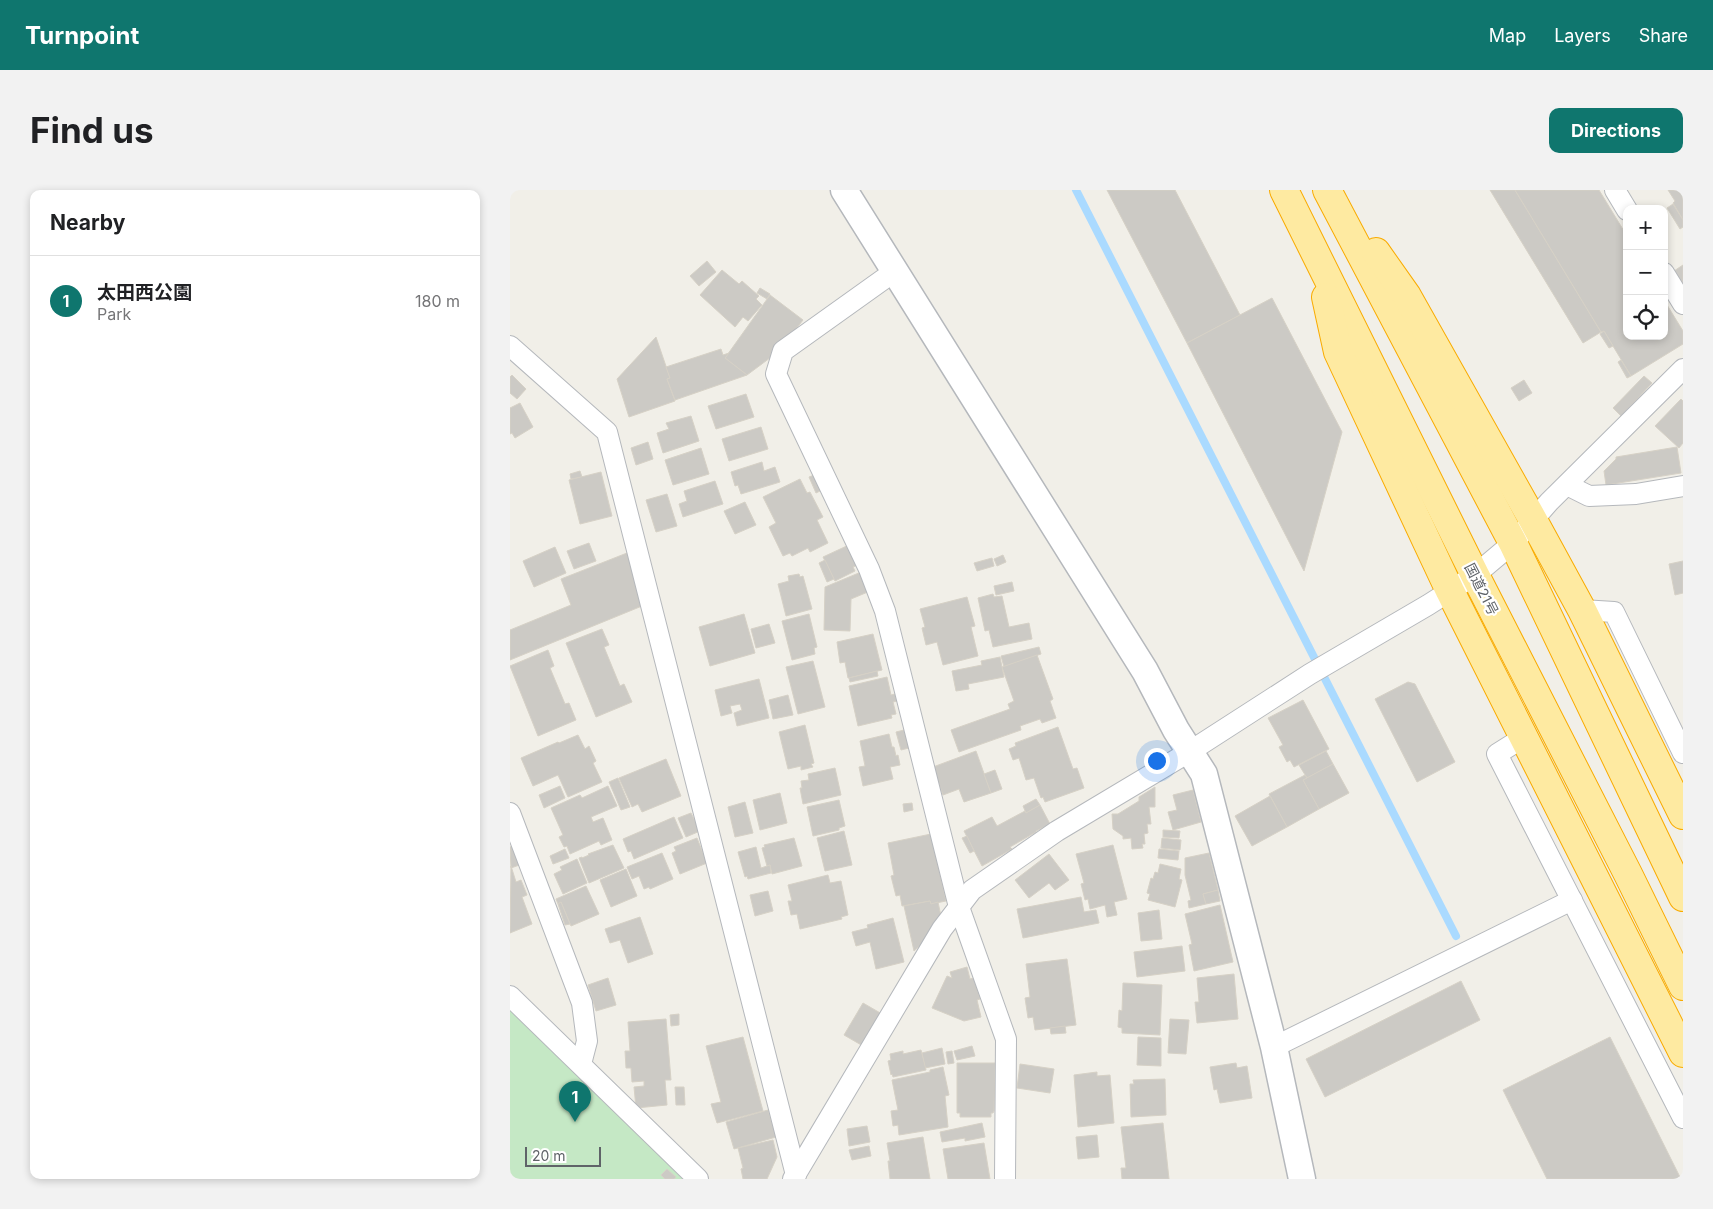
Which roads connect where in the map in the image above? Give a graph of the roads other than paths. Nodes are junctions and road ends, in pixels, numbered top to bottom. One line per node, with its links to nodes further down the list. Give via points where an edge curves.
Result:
1 (844, 190): 8 (street)
2 (1284, 190): 7 (highway, 国道21号)
3 (1327, 190): 16 (highway)
4 (1331, 190): 15 (highway, via 1408,296)
5 (1615, 190): 6 (street)
6 (1624, 205)
7 (1317, 256): 17 (highway, 国道21号); 18 (highway, via 1338,352)
8 (895, 271): 21 (street, via 1145,671); 27 (street, via 783,351 776,374 869,569 885,611)
9 (1668, 280): 10 (street)
10 (1683, 304)
11 (510, 346): 34 (street, via 608,432)
12 (1683, 369): 13 (street)
13 (1567, 486): 14 (street, via 1590,496 1636,494); 15 (street)
14 (1683, 486)
15 (1533, 520): 16 (street); 19 (highway)
16 (1514, 543): 17 (street); 25 (highway)
17 (1475, 575): 18 (street); 28 (highway, 国道21号)
18 (1450, 591): 20 (highway); 21 (street, via 1310,674)
19 (1582, 610): 22 (street, via 1614,612); 24 (highway)
20 (1524, 737): 26 (street, via 1497,754); 31 (highway)
21 (1189, 752): 27 (street, via 1057,831 972,890); 30 (street, via 1204,774)
22 (1683, 753)
23 (510, 813): 32 (street, via 582,1002 587,1041)
24 (1683, 815)
25 (1683, 897)
26 (1572, 900): 30 (street); 33 (street)
27 (959, 907): 34 (street, via 942,929); 36 (street, via 1006,1039)
28 (1683, 986)
29 (510, 996): 32 (street)
30 (1274, 1047): 37 (street)
31 (1683, 1053)
32 (581, 1064): 35 (street)
33 (1683, 1118)
34 (795, 1177)
35 (698, 1179)
36 (1005, 1179)
37 (1302, 1179)

